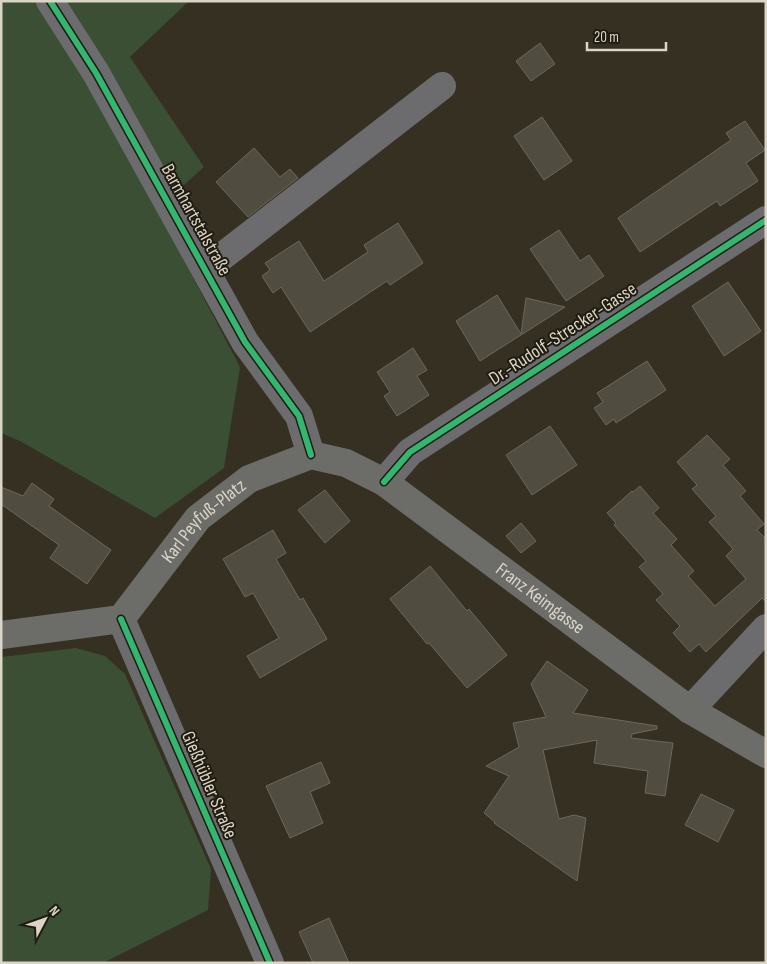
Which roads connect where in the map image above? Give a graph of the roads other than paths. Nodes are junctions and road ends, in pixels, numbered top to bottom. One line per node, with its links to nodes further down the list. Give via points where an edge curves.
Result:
1 (50, 1): 4 (street, Barmhartstalstraße, via 96,73)
2 (442, 86): 4 (street)
3 (766, 220): 6 (street, Dr.-Rudolf-Strecker-Gasse, via 410,452)
4 (206, 269): 5 (street, Barmhartstalstraße, via 245,342 299,416)
5 (311, 455): 6 (main road, Franz Keimgasse, via 346,463); 7 (main road, Karl Peyfuß-Platz, via 248,479 198,518)
6 (384, 482): 10 (main road, Franz Keimgasse)
7 (120, 619): 9 (main road); 12 (street, Gießhübler Straße)
8 (766, 628): 10 (street)
9 (1, 635)
10 (690, 710): 11 (main road, Franz Keimgasse)
11 (766, 754)
12 (270, 963)

